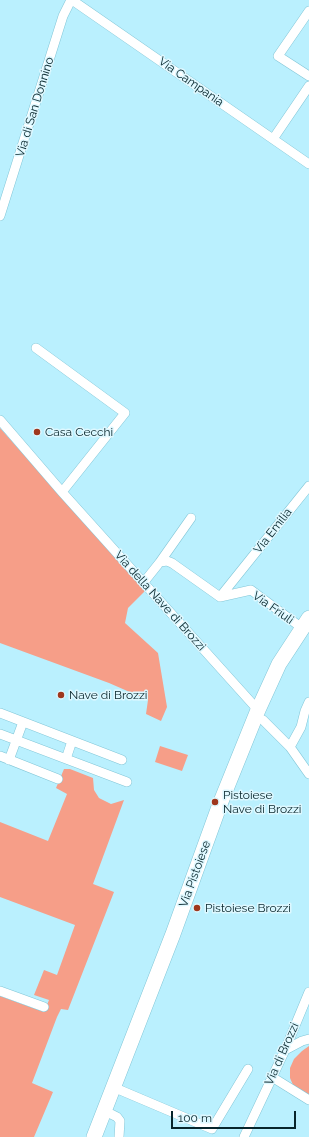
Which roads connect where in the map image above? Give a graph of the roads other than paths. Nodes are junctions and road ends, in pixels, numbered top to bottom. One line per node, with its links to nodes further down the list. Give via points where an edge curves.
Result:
1 (72, 0): 5 (street, Via Campania); 7 (street, Via di San Donnino, via 63,16)
2 (309, 11): 3 (street, via 278,56)
3 (309, 76)
4 (309, 86): 5 (street)
5 (273, 139): 6 (street, Via Campania)
6 (309, 164)
7 (0, 216)
8 (36, 348): 11 (street, via 125,414)
9 (0, 420): 11 (street, Via della Nave di Brozzi)
10 (309, 486): 15 (street, Via Emilia)
11 (62, 492): 14 (street, Via della Nave di Brozzi)
12 (191, 518): 13 (street)
13 (160, 562): 14 (street); 15 (street, via 172,563)
14 (144, 582): 19 (street, Via della Nave di Brozzi)
15 (220, 597): 16 (street, Via Friuli, via 251,590)
16 (306, 626): 19 (main road, Via Pistoiese)
17 (309, 702): 24 (street, via 304,711 301,727)
18 (0, 713): 20 (street)
19 (261, 715): 24 (street, Via della Nave di Brozzi); 38 (main road, Via Pistoiese); 41 (main road, Via Pistoiese, via 220,804 173,934)
20 (23, 722): 22 (street); 23 (street)
21 (0, 734): 22 (street)
22 (16, 740): 25 (street); 26 (street)
23 (72, 741): 26 (street); 27 (street)
24 (290, 747): 28 (street, Via della Nave di Brozzi)
25 (4, 758): 29 (street)
26 (66, 759): 30 (street)
27 (122, 760)
28 (309, 774)
29 (58, 778)
30 (127, 782)
31 (0, 991): 33 (street)
32 (309, 992): 35 (street, Via di Brozzi)
33 (44, 1008)
34 (309, 1039): 35 (street, via 302,1040)
35 (285, 1050): 37 (street, Via di Brozzi)
36 (248, 1068): 38 (street, via 212,1129)
37 (272, 1077): 39 (street); 44 (street, Via di Brozzi)
38 (120, 1090): 40 (main road, Via Pistoiese)
39 (309, 1100)
40 (111, 1114): 42 (main road, Via Pistoiese); 43 (street, via 120,1121)
41 (94, 1137)
42 (102, 1137)
43 (119, 1137)
44 (244, 1137)

